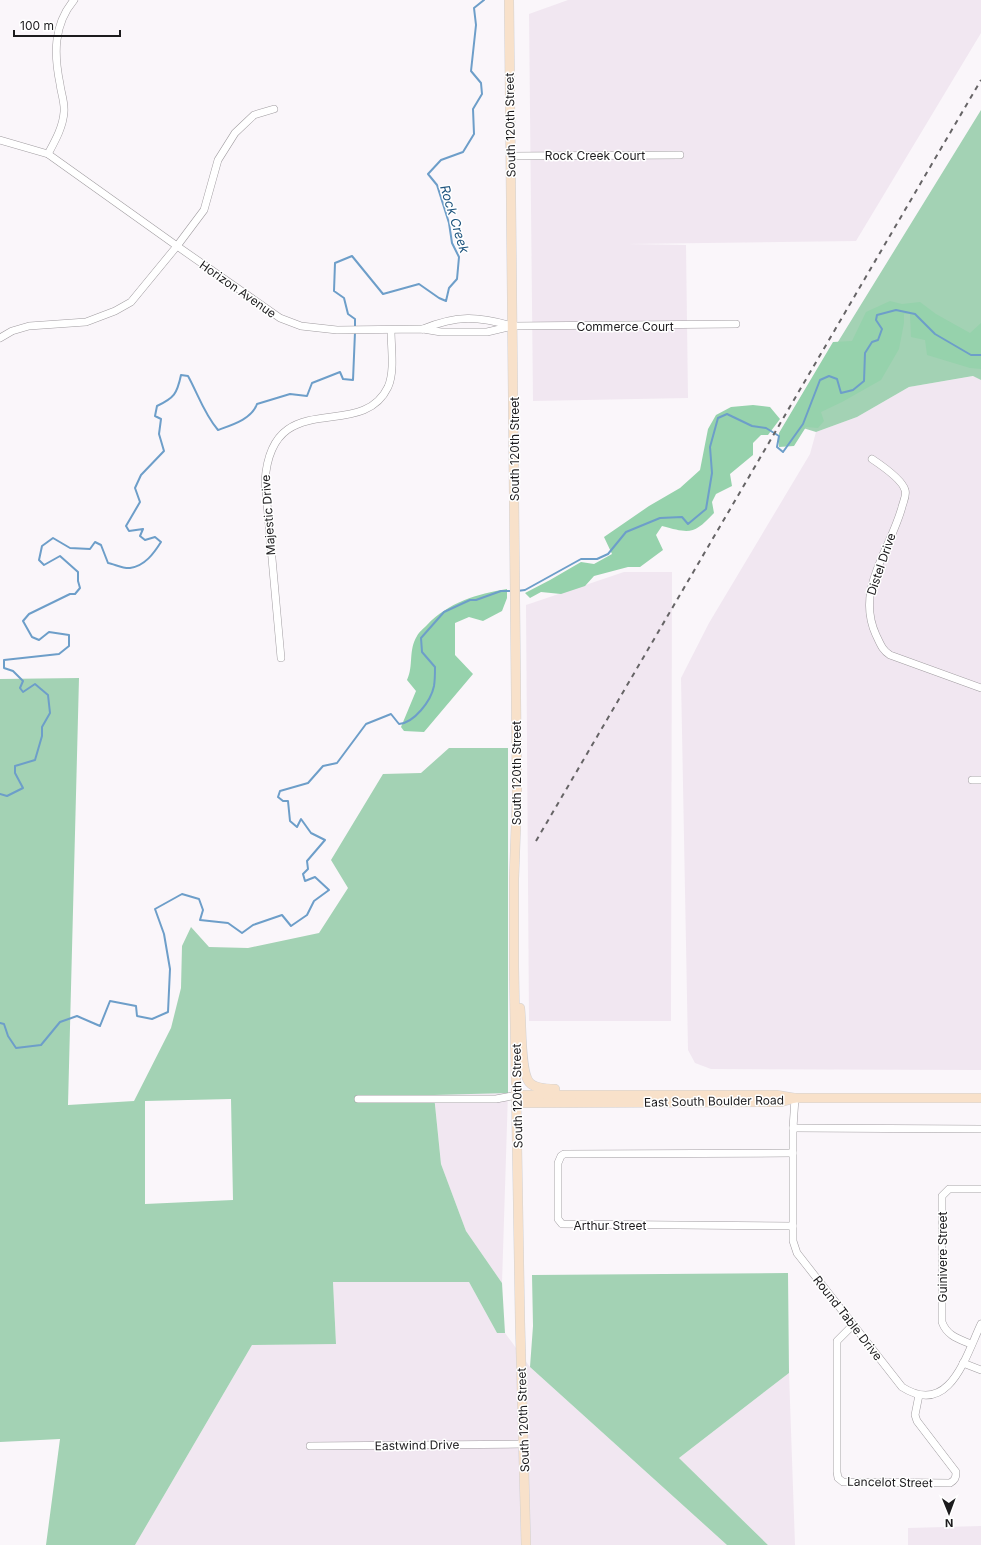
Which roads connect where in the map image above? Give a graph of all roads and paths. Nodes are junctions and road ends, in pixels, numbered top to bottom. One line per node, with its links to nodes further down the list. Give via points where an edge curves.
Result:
1 (74, 0): 5 (street, via 61,20 56,41 55,62 64,110 63,124)
2 (509, 0): 7 (main road, South 120th Street)
3 (274, 109): 8 (street, via 254,115 235,133 218,160 204,210)
4 (0, 140): 5 (street, Horizon Avenue)
5 (48, 154): 8 (street, Horizon Avenue)
6 (680, 155): 7 (street, Rock Creek Court)
7 (511, 156): 10 (main road, South 120th Street)
8 (177, 246): 12 (street, Horizon Avenue, via 280,318 300,326 337,330); 13 (street, via 131,302 115,311 86,322 29,326)
9 (736, 324): 10 (street, Commerce Court)
10 (513, 326): 11 (street, Horizon Avenue, via 487,332 441,332); 11 (street, Horizon Avenue, via 486,319 467,319 439,323); 19 (main road, South 120th Street, via 517,796)
11 (423, 329): 12 (street, Horizon Avenue)
12 (391, 330): 15 (street, Majestic Drive, via 390,381 379,399 357,412 296,424 278,439 267,458 265,480)
13 (0, 338)
14 (872, 459): 16 (street, Distel Drive, via 904,485 906,493 870,591 869,611 877,637 885,652 890,655)
15 (281, 658)
16 (981, 688)
17 (972, 780): 18 (street)
18 (981, 780)
19 (514, 967): 20 (main road, East South Boulder Road, via 524,1067 530,1083 545,1089 626,1089); 24 (main road, South 120th Street)
20 (656, 1095): 21 (main road, via 776,1094); 24 (main road, East South Boulder Road)
21 (795, 1098): 22 (main road, East South Boulder Road); 24 (main road, East South Boulder Road, via 781,1102); 25 (street, Round Table Drive)
22 (981, 1098)
23 (358, 1099): 24 (street, East South Boulder Road)
24 (517, 1099): 36 (main road, South 120th Street)
25 (793, 1128): 26 (street); 27 (street, Round Table Drive)
26 (981, 1129)
27 (793, 1153): 29 (street, Round Table Drive); 29 (street, Arthur Street, via 564,1154 558,1163 558,1219 562,1224)
28 (981, 1189): 32 (street, Guinivere Street, via 949,1189 942,1196 942,1322 950,1335)
29 (793, 1226): 31 (street, Round Table Drive, via 793,1240 797,1253)
30 (981, 1324): 32 (street)
31 (853, 1325): 35 (street, Round Table Drive, via 902,1386); 35 (street, Lancelot Street, via 837,1341 838,1478 843,1482 954,1481 956,1472 917,1421 915,1415)
32 (972, 1344): 33 (street)
33 (963, 1363): 34 (street); 35 (street, via 951,1384 942,1392 928,1396)
34 (981, 1370)
35 (919, 1395)
36 (524, 1444): 37 (street, Eastwind Drive); 38 (main road, South 120th Street)
37 (310, 1446)
38 (526, 1545)

